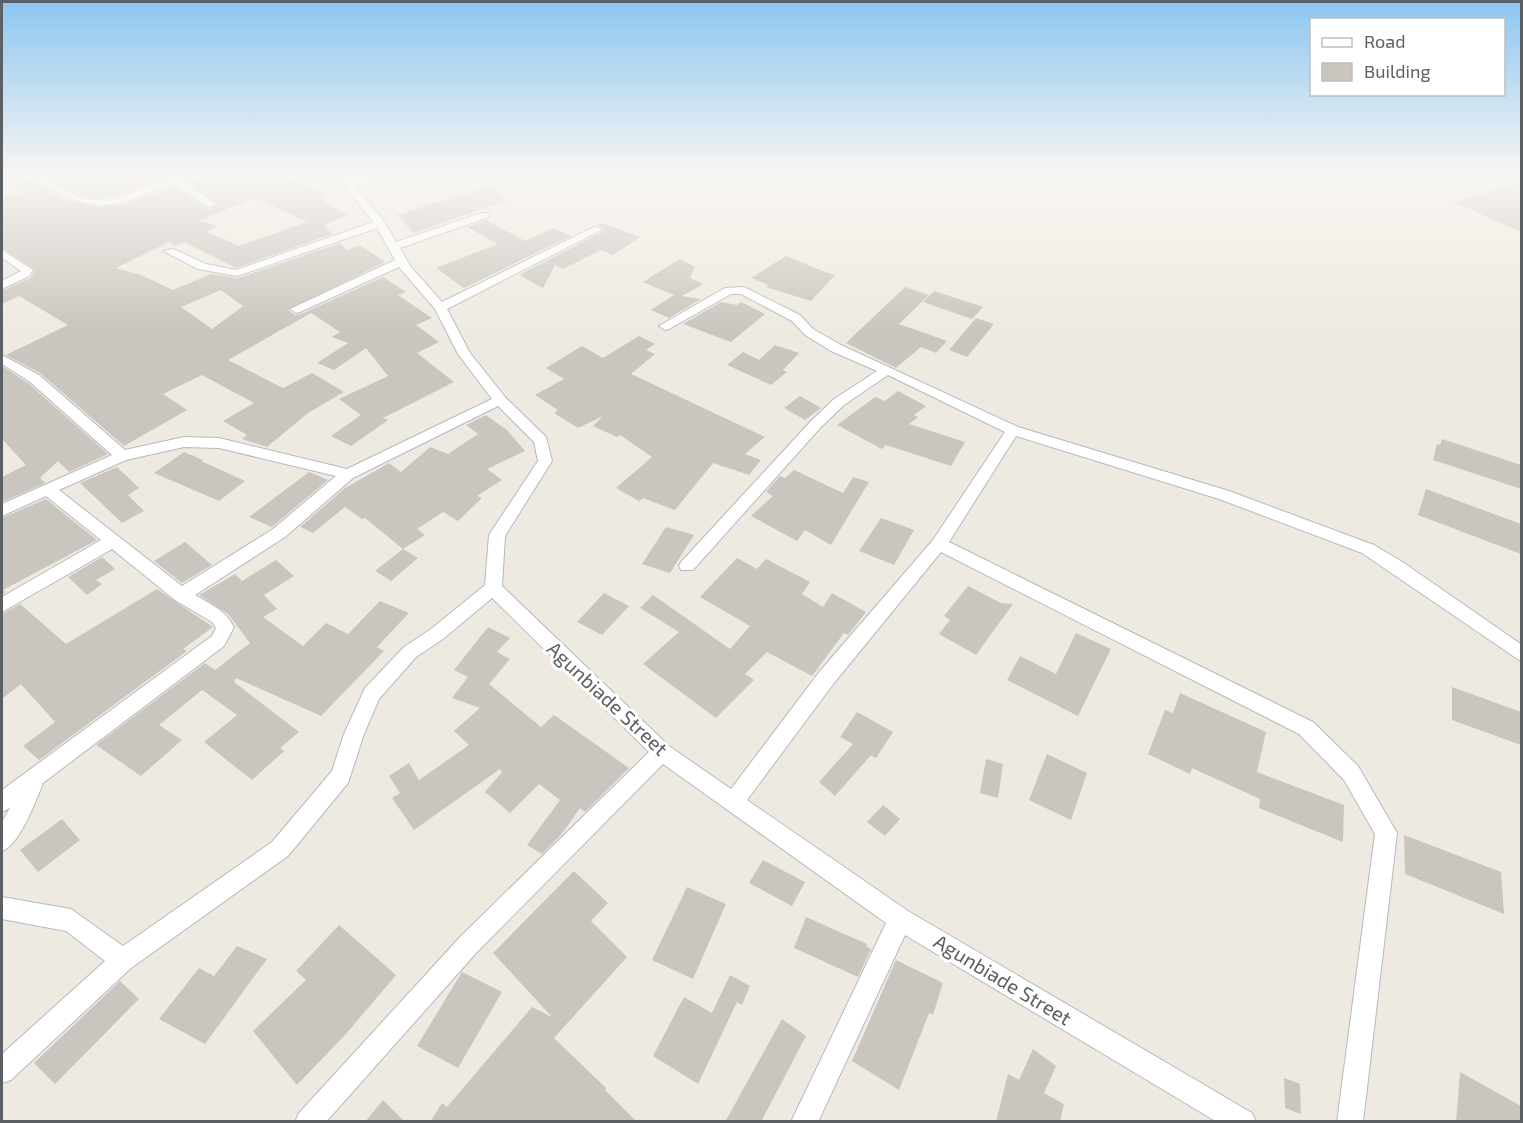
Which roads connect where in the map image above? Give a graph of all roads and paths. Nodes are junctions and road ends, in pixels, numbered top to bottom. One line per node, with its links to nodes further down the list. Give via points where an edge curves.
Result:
1 (370, 226): 5 (street, via 237,273 198,266)
2 (382, 226): 7 (street)
3 (459, 226): 7 (street)
4 (598, 230): 9 (street)
5 (169, 251)
6 (2, 253): 8 (street, via 27,270)
7 (397, 254): 9 (street); 10 (street)
8 (2, 285)
9 (440, 308): 14 (street, via 464,354)
10 (296, 309)
11 (665, 326): 13 (street, via 729,290 744,291 796,318 809,332 836,348)
12 (2, 359): 16 (street, via 34,378)
13 (887, 370): 15 (street); 22 (street, via 816,424)
14 (500, 400): 17 (street); 23 (street, via 541,440 545,461 497,535)
15 (1013, 430): 21 (street); 26 (street, via 1224,495 1368,549)
16 (122, 456): 17 (street, via 201,441); 18 (street)
17 (348, 474): 24 (street, via 279,533)
18 (47, 489): 19 (street); 20 (street)
19 (2, 510)
20 (113, 541): 24 (street); 25 (street)
21 (939, 544): 29 (street, via 827,677); 39 (street, via 1306,728 1351,773 1386,833)
22 (687, 566)
23 (493, 588): 27 (street, Agunbiade Street); 34 (street, via 410,652 372,694 341,776 280,849)
24 (181, 595): 28 (street, via 218,616 225,627 218,640)
25 (2, 605)
26 (1521, 655)
27 (662, 752): 29 (street, Agunbiade Street); 36 (street, via 469,944)
28 (37, 776): 30 (street); 31 (street)
29 (735, 800): 33 (street, Agunbiade Street)
30 (2, 802)
31 (2, 841)
32 (2, 908): 34 (street, via 71,920)
33 (900, 919): 37 (street); 38 (street, Agunbiade Street)
34 (123, 960): 35 (street)
35 (2, 1071)
36 (308, 1122)
37 (804, 1122)
38 (1243, 1122)
39 (1350, 1122)

